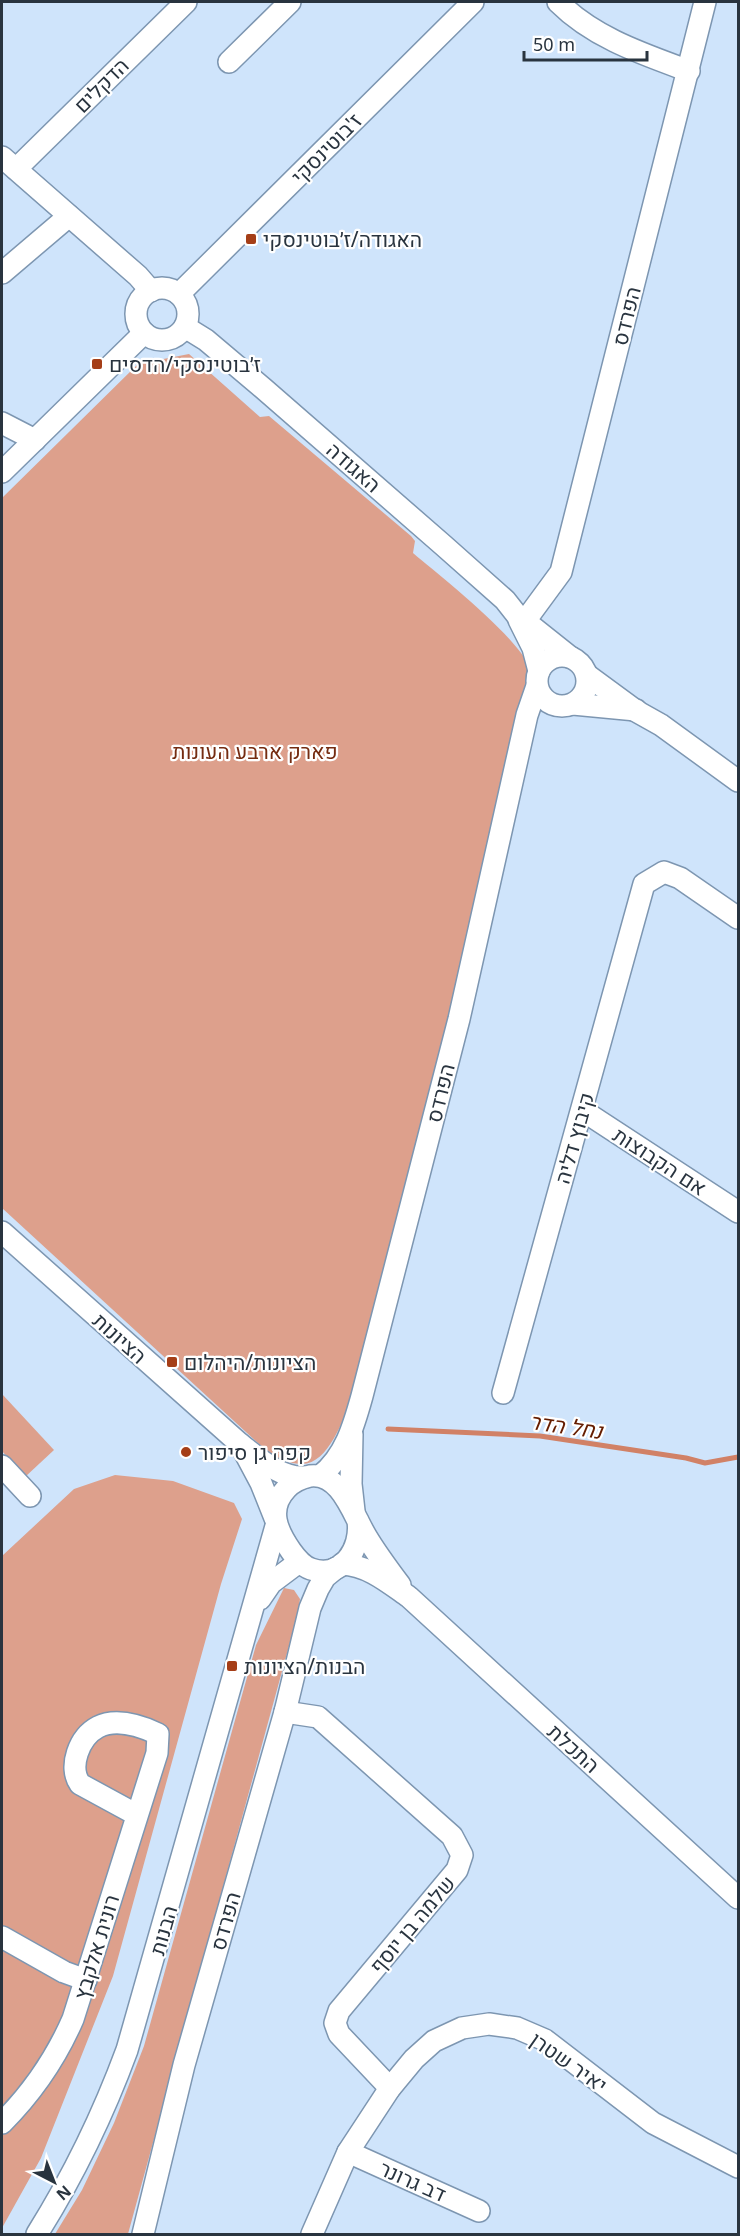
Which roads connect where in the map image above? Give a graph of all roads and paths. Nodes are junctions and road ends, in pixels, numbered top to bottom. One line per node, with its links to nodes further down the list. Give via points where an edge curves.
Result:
1 (186, 2): 8 (street, הדקלים)
2 (290, 2): 6 (street)
3 (473, 2): 12 (street, ז'בוטינסקי)
4 (558, 2): 7 (street, via 629,49)
5 (705, 2): 7 (street, הפרדס)
6 (229, 62)
7 (689, 70): 18 (street, הפרדס, via 561,572)
8 (9, 163): 9 (street)
9 (69, 216): 10 (street); 11 (street)
10 (2, 273)
11 (151, 291): 12 (street, via 161,288); 14 (street, via 142,295 136,311)
12 (179, 294): 13 (street, via 188,310)
13 (185, 327): 14 (street, via 162,342); 18 (street, האגודה, via 206,340 380,489)
14 (144, 333): 16 (street)
15 (2, 423): 16 (street)
16 (34, 440): 17 (street)
17 (2, 472)
18 (521, 617): 19 (street, האגודה); 21 (street, האגודה, via 533,648)
19 (570, 657): 20 (street, via 581,664); 21 (street, via 552,658)
20 (587, 675): 22 (street, via 585,692); 23 (street)
21 (538, 678): 22 (street, via 540,695 547,702); 24 (street, הפרדס)
22 (566, 705): 23 (street); 24 (street, הפרדס, via 541,723)
23 (636, 711): 25 (street)
24 (519, 753): 31 (street, הפרדס, via 459,1019)
25 (738, 781)
26 (738, 918): 27 (street, קיבוץ דליה, via 680,878 664,872 644,884)
27 (582, 1110): 28 (street, אם הקבוצות); 30 (street, קיבוץ דליה)
28 (737, 1206)
29 (2, 1232): 32 (street, הציונות)
30 (503, 1392)
31 (352, 1431): 34 (street, הפרדס, via 334,1463); 36 (street, הפרדס, via 351,1484)
32 (239, 1443): 34 (street, הציונות, via 290,1476); 37 (street, הציונות, via 252,1463)
33 (2, 1466): 35 (street)
34 (312, 1477): 36 (street, via 338,1489); 37 (street, via 292,1484 281,1495)
35 (30, 1496)
36 (356, 1517): 39 (street, via 357,1545); 40 (street, התכלת)
37 (276, 1522): 38 (street); 42 (street, הבנות)
38 (302, 1564): 39 (street, via 319,1571); 41 (street, הפרדס, via 310,1584); 42 (street, הבנות, via 271,1583)
39 (339, 1566): 40 (street, התכלת, via 358,1567); 41 (street, הפרדס, via 321,1583)
40 (409, 1597): 45 (street, התכלת)
41 (310, 1608): 43 (street, הפרדס)
42 (253, 1612): 53 (street, הבנות, via 127,2050 84,2153)
43 (285, 1712): 48 (street, שלמה בן יוסף, via 318,1717 452,1836 462,1855 457,1870 339,2011 335,2023 339,2034); 54 (street, הפרדס, via 184,2065)
44 (136, 1815): 44 (street, רונית אלקבץ, via 80,1784 75,1777 73,1766 85,1739 98,1727 118,1724 158,1734 157,1753); 47 (street, רונית אלקבץ)
45 (738, 1898)
46 (2, 1937): 47 (street)
47 (86, 1980): 49 (street, רונית אלקבץ, via 62,2043 41,2077)
48 (390, 2088): 50 (street, יאיר שטרן); 51 (street, יאיר שטרן, via 434,2041 462,2028 489,2024 517,2028 544,2040 653,2123)
49 (2, 2123)
50 (348, 2152): 52 (street, דב גרונר); 55 (street, יאיר שטרן)
51 (738, 2167)
52 (479, 2211)
53 (37, 2235)
54 (143, 2235)
55 (312, 2235)

